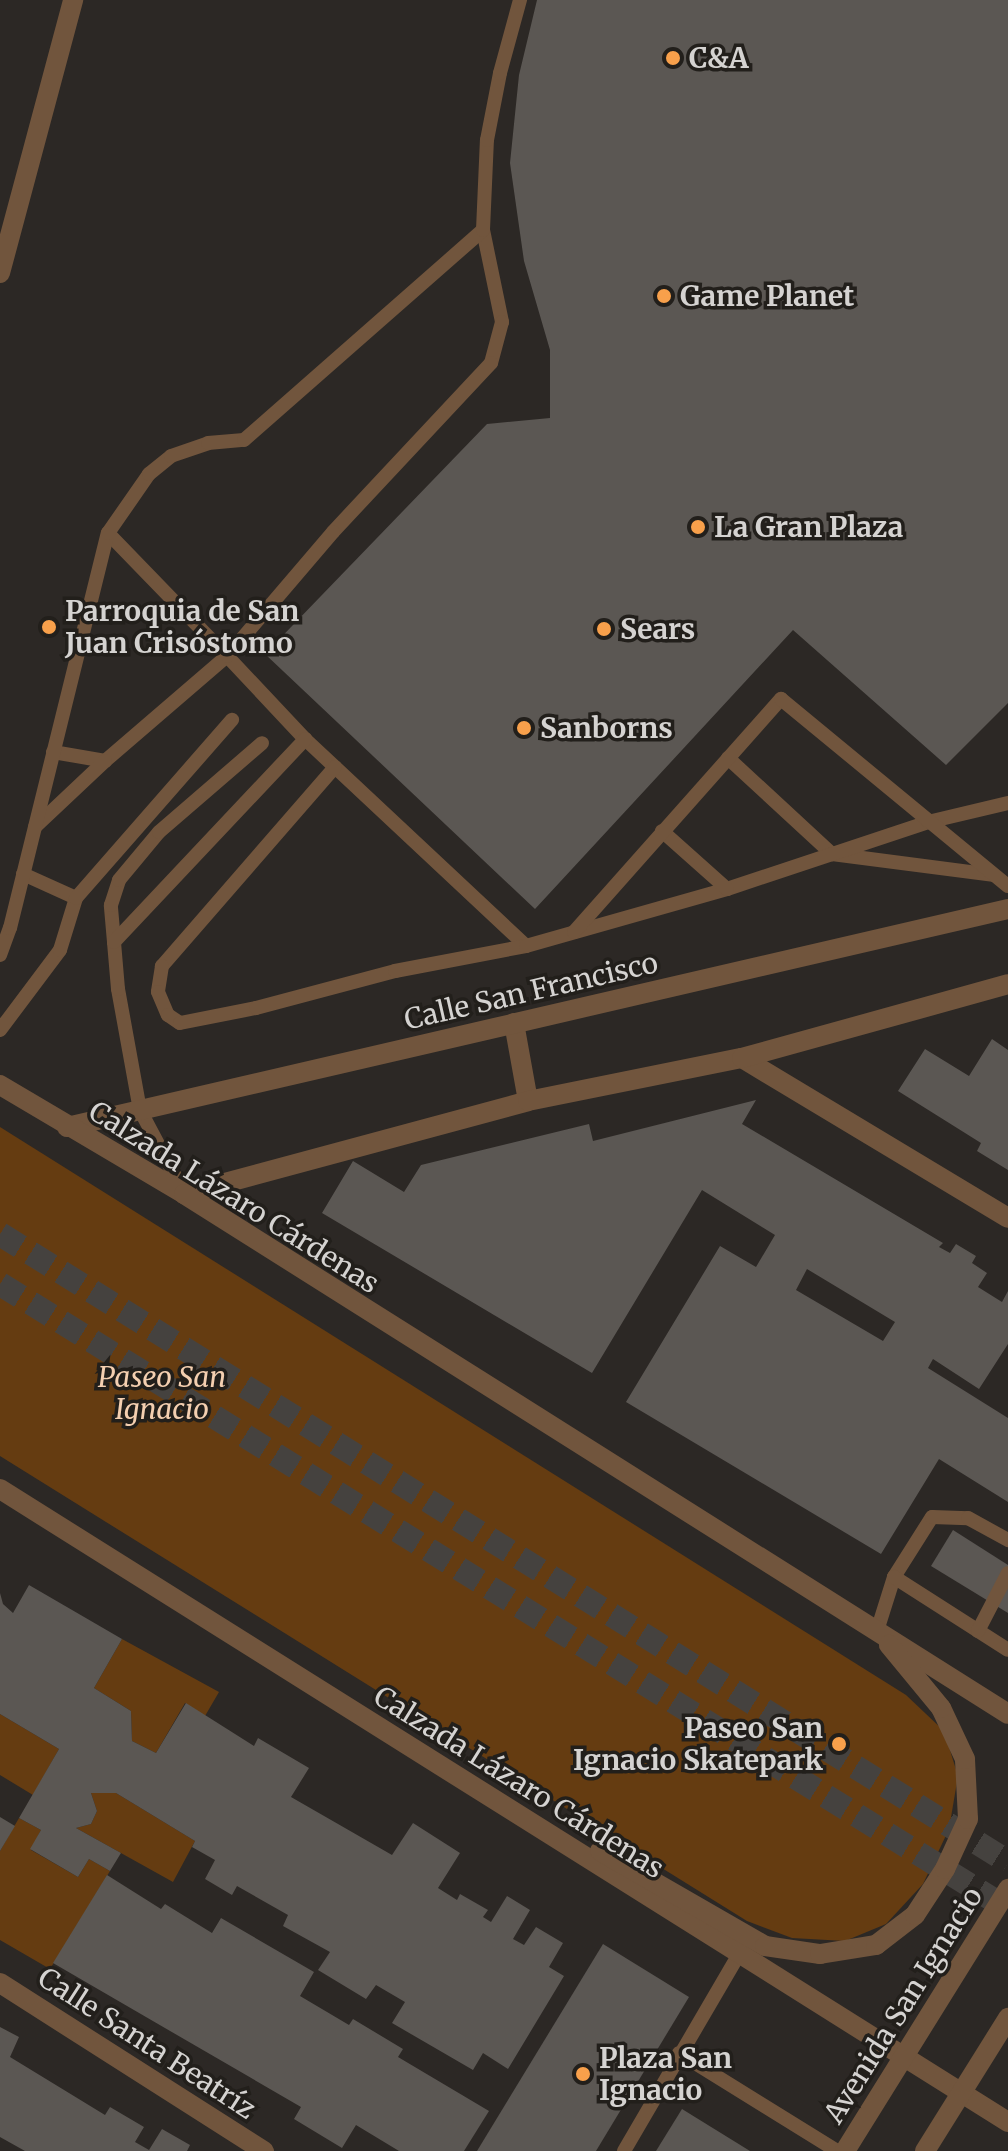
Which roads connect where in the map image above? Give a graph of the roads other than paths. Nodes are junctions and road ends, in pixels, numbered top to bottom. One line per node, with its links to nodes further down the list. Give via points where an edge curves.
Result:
1 (73, 0): 4 (street)
2 (520, 0): 3 (lane, via 487,140)
3 (483, 230): 5 (lane, via 244,440 208,443 171,456 149,474); 6 (lane, via 502,322 491,363 333,532)
4 (0, 273)
5 (108, 533): 6 (lane); 10 (lane)
6 (227, 656): 8 (lane); 12 (lane)
7 (232, 720): 23 (lane)
8 (305, 739): 13 (lane); 26 (lane)
9 (262, 743): 26 (lane, via 159,832 119,880 111,905)
10 (53, 752): 12 (lane); 16 (lane)
11 (728, 758): 15 (lane, via 781,699); 17 (lane); 18 (lane)
12 (105, 761): 16 (lane)
13 (335, 767): 27 (lane); 27 (lane, via 162,966 158,992 168,1015 180,1023 395,971)
14 (1008, 803): 15 (lane)
15 (928, 822): 18 (lane); 20 (lane)
16 (35, 827): 19 (lane)
17 (662, 831): 22 (lane); 25 (lane)
18 (832, 854): 20 (lane); 22 (lane)
19 (23, 874): 23 (lane); 28 (lane)
20 (993, 875): 21 (lane)
21 (1008, 886)
22 (727, 889): 25 (lane)
23 (76, 898): 31 (lane, via 60,950)
24 (1008, 909): 30 (street, Calle San Francisco)
25 (574, 932): 27 (lane)
26 (114, 942): 35 (lane)
27 (526, 946)
28 (0, 955)
29 (1008, 984): 32 (street)
30 (514, 1023): 34 (street); 35 (street, Calle San Francisco)
31 (0, 1030)
32 (742, 1058): 34 (street); 38 (street)
33 (0, 1085): 36 (street, Calzada Lázaro Cárdenas)
34 (528, 1101): 37 (street)
35 (140, 1110): 36 (street, Calle San Francisco); 37 (lane)
36 (67, 1127): 37 (street, Calzada Lázaro Cárdenas)
37 (184, 1194): 43 (street, Calzada Lázaro Cárdenas)
38 (1008, 1218)
39 (0, 1489): 47 (street, Calzada Lázaro Cárdenas)
40 (1008, 1540): 42 (lane, via 968,1518 932,1517)
41 (1008, 1573): 44 (lane)
42 (894, 1577): 43 (lane); 44 (lane)
43 (877, 1631): 46 (street, Calzada Lázaro Cárdenas); 47 (street, via 941,1708 965,1759 968,1819 945,1869 915,1915 876,1945 820,1954 765,1946 560,1828)
44 (978, 1631): 45 (lane)
45 (1008, 1650)
46 (1008, 1714)
47 (534, 1825): 49 (street, Calzada Lázaro Cárdenas)
48 (1008, 1889): 53 (street, Avenida San Ignacio)
49 (739, 1954): 52 (lane); 53 (street, Calzada Lázaro Cárdenas)
50 (0, 1983): 56 (street, Calle Santa Beatríz)
51 (1008, 2018): 54 (street)
52 (679, 2053): 57 (lane); 58 (lane)
53 (905, 2059): 54 (street, Calzada Lázaro Cárdenas); 59 (street, Avenida San Ignacio)
54 (961, 2094): 55 (street, Calzada Lázaro Cárdenas); 60 (street)
55 (1008, 2122)
56 (264, 2151)
57 (624, 2151)
58 (837, 2151)
59 (845, 2151)
60 (925, 2151)

